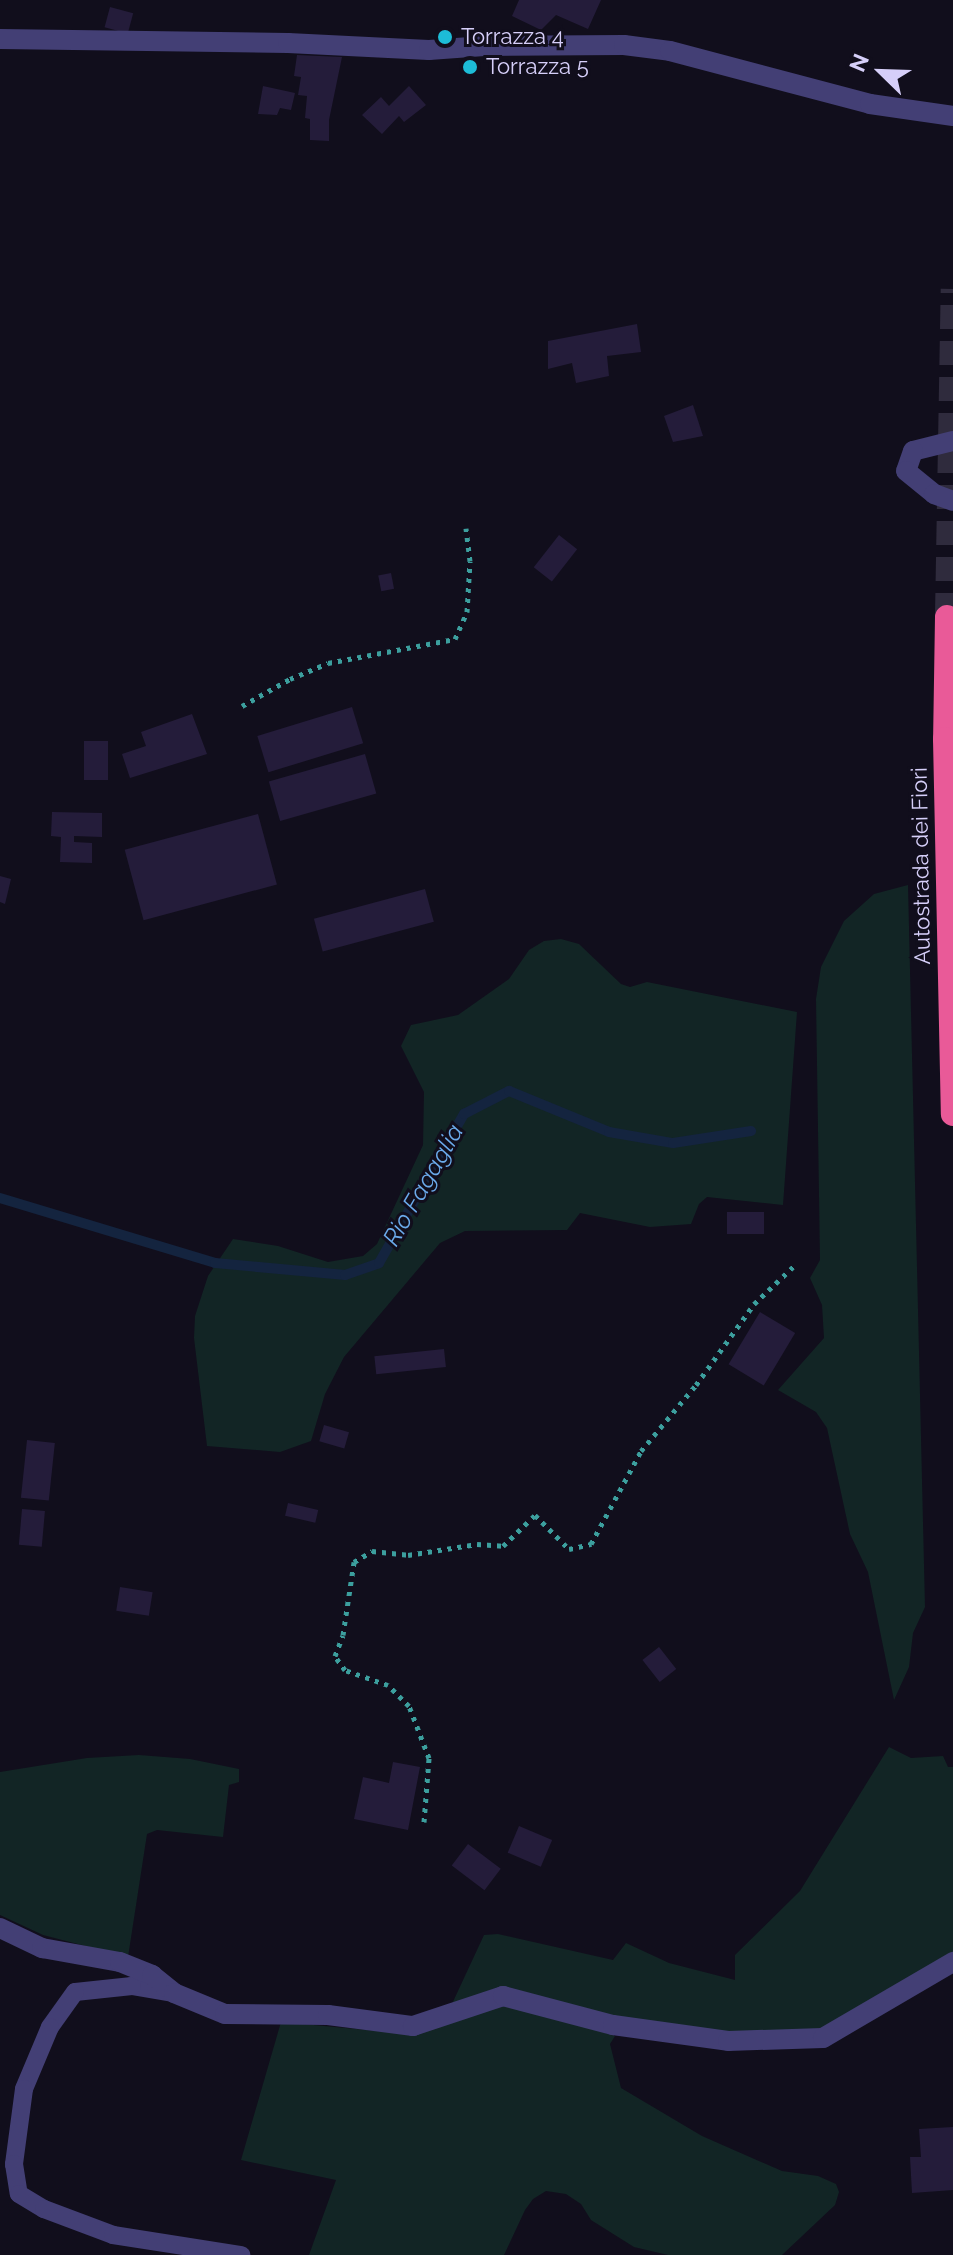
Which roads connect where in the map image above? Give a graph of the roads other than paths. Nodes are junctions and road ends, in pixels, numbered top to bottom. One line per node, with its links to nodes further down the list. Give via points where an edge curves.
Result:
1 (0, 39): 2 (street, via 429,50 624,45 670,51 870,104)
2 (953, 116)
3 (953, 441): 4 (street, via 913,451 906,471 934,494)
4 (953, 501)
5 (947, 617): 6 (highway, Autostrada dei Fiori)
6 (953, 1114)
7 (0, 1928): 9 (street, via 42,1948 120,1962 152,1975)
8 (953, 1962): 9 (street, via 823,2038 804,2040 728,2041 613,2025 503,1996 413,2026 328,2015 225,2014)
9 (174, 1993): 10 (lane, via 132,1986 75,1992 50,2027 24,2089 14,2164 19,2194 113,2235)
10 (241, 2255)

